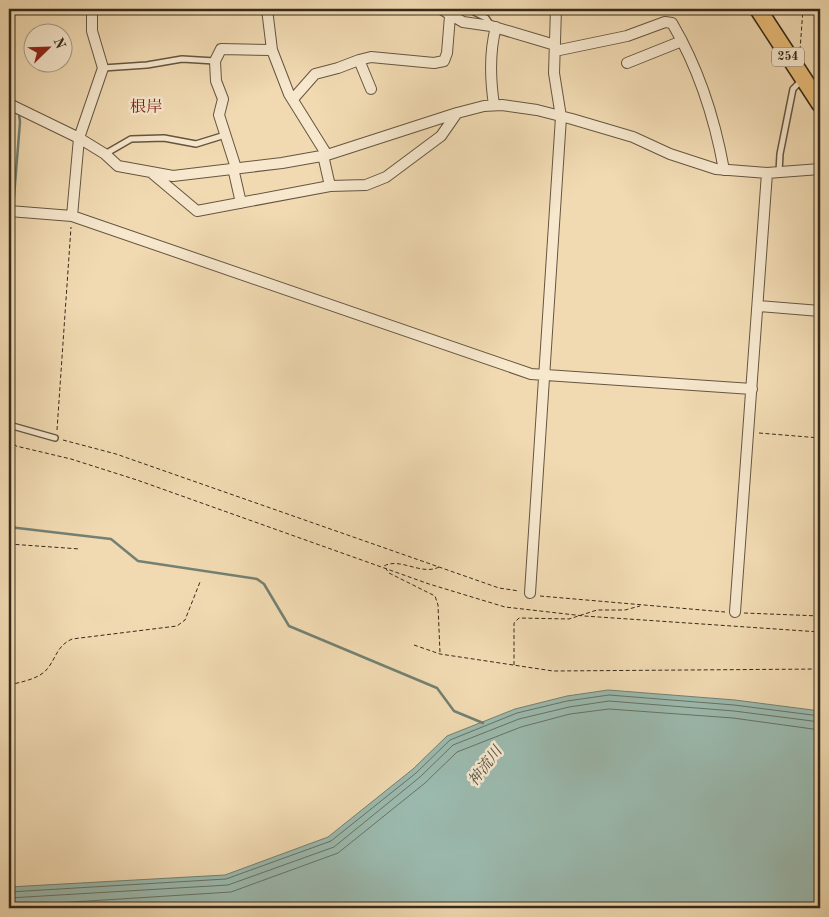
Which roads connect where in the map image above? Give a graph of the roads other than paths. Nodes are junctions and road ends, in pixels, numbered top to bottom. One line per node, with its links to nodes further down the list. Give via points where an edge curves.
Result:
1 (92, 9): 18 (street, via 92,31)
2 (267, 9): 14 (street)
3 (441, 9): 9 (street)
4 (468, 9): 10 (lane, via 486,18)
5 (556, 9): 13 (street)
6 (748, 9): 11 (street)
7 (758, 9): 11 (highway, 254)
8 (765, 9): 11 (street)
9 (450, 16): 10 (street, via 463,22); 15 (street, via 444,61 371,57)
10 (493, 26): 13 (street); 24 (street, via 489,77)
11 (772, 32): 19 (highway, 254)
12 (682, 41): 13 (street, via 672,23 665,22 627,36); 17 (street); 33 (street, via 707,104 720,144)
13 (555, 48): 26 (street, via 554,73)
14 (272, 50): 16 (street, via 222,49); 21 (street)
15 (359, 60): 20 (street); 21 (street, via 315,74)
16 (216, 61): 18 (lane, via 182,59); 27 (street, via 216,81 223,99 219,115)
17 (627, 63)
18 (103, 68): 28 (street)
19 (803, 80): 23 (highway, 254); 34 (lane, via 793,89 780,154)
20 (371, 89)
21 (293, 99): 30 (street)
22 (9, 104): 28 (street)
23 (820, 104)
24 (494, 105): 25 (street); 26 (street, via 537,110)
25 (458, 113): 30 (street); 37 (street, via 441,136 386,177 366,185)
26 (561, 117): 33 (street); 43 (street)
27 (225, 134): 29 (lane, via 196,144 164,138 131,139); 31 (street)
28 (79, 138): 29 (street); 40 (street)
29 (105, 154): 36 (street, via 118,166)
30 (325, 155): 31 (street); 37 (street)
31 (234, 168): 36 (street, via 173,176); 38 (street)
32 (820, 169): 34 (street)
33 (724, 170): 35 (street)
34 (780, 172): 35 (street)
35 (767, 173): 41 (street)
36 (153, 174): 38 (street, via 197,211)
37 (330, 186): 38 (street)
38 (241, 203)
39 (9, 211): 40 (street)
40 (72, 216): 43 (street, via 521,371)
41 (758, 306): 42 (street); 44 (street)
42 (820, 311)
43 (544, 376): 44 (street); 47 (street)
44 (752, 389): 48 (street)
45 (9, 425): 46 (lane)
46 (55, 438)
47 (530, 593)
48 (735, 612)

